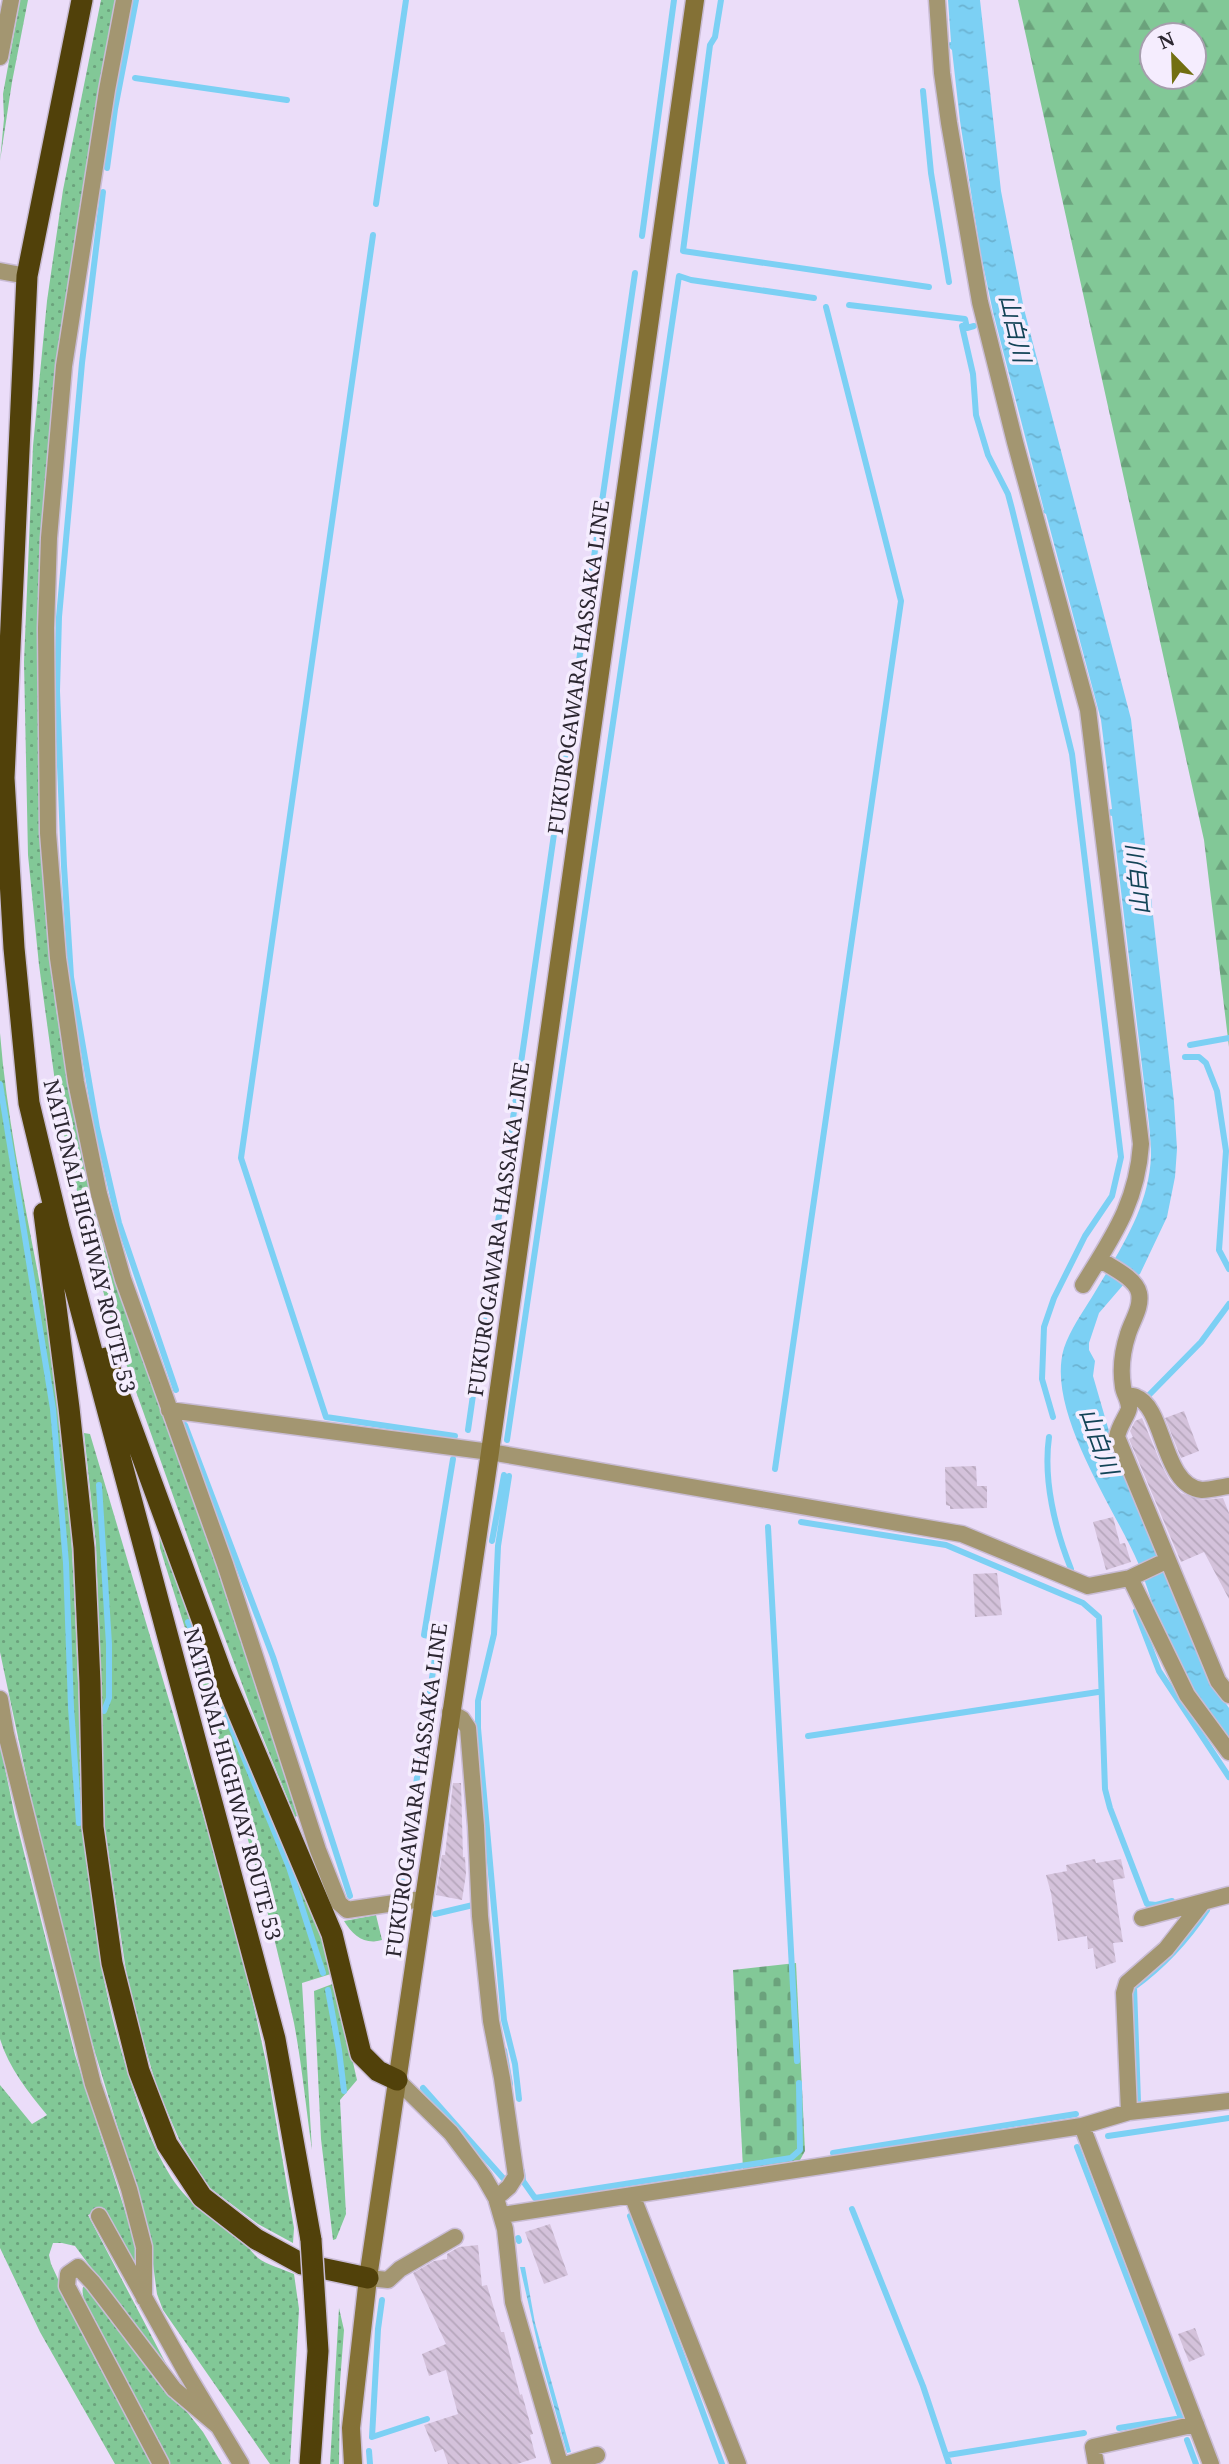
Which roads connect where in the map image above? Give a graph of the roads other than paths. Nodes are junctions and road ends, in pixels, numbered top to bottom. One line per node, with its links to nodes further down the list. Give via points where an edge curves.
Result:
1 (11, 0): 6 (street)
2 (82, 0): 8 (highway, NATIONAL HIGHWAY ROUTE 53)
3 (124, 0): 14 (street, via 64,366 49,538 48,833 58,958 99,1194 122,1279)
4 (695, 0): 15 (main road, FUKUROGAWARA HASSAKA LINE)
5 (937, 0): 11 (street, via 944,85 979,302 1088,710 1100,796 1141,1144 1126,1213)
6 (0, 57)
7 (0, 271): 8 (street)
8 (27, 276): 9 (highway, NATIONAL HIGHWAY ROUTE 53, via 4,778)
9 (29, 1103): 10 (highway, NATIONAL HIGHWAY ROUTE 53); 36 (highway, via 84,1548 93,1828 112,1963 139,2071 167,2144 202,2197 256,2239 302,2264)
10 (59, 1228): 27 (highway, via 222,1674 332,1934 361,2054 378,2071); 43 (highway, NATIONAL HIGHWAY ROUTE 53, bridge, via 275,2039 311,2240 318,2351)
11 (1099, 1259): 12 (street); 13 (street, via 1136,1284 1140,1294 1121,1362)
12 (1083, 1285)
13 (1126, 1396): 16 (street, via 1147,1405 1179,1477 1189,1486 1203,1490); 17 (street, via 1129,1412 1119,1424 1117,1437)
14 (169, 1410): 15 (street); 24 (street, via 339,1903 347,1910)
15 (489, 1452): 18 (street, via 962,1534 1088,1586); 21 (main road, FUKUROGAWARA HASSAKA LINE)
16 (1229, 1486)
17 (1168, 1560): 18 (street); 19 (street, via 1218,1681)
18 (1130, 1578): 22 (street, via 1188,1695)
19 (1229, 1695)
20 (0, 1699): 37 (street, via 90,2072 144,2247)
21 (450, 1712): 24 (main road, FUKUROGAWARA HASSAKA LINE); 32 (street, via 468,1728 491,2021 516,2176)
22 (1229, 1752)
23 (1229, 1895): 25 (street)
24 (422, 1899): 27 (main road, FUKUROGAWARA HASSAKA LINE)
25 (1202, 1903): 26 (street); 29 (street, via 1166,1949 1128,1983 1124,1993)
26 (1142, 1918)
27 (397, 2080): 32 (street, via 451,2133); 36 (main road, FUKUROGAWARA HASSAKA LINE)
28 (1229, 2101): 29 (street)
29 (1129, 2112): 30 (street)
30 (1082, 2126): 31 (street); 38 (street)
31 (632, 2195): 33 (street); 47 (street)
32 (496, 2198): 33 (street)
33 (502, 2215): 45 (street, via 513,2302)
34 (99, 2216): 37 (street)
35 (455, 2237): 36 (street, via 388,2280)
36 (368, 2278): 44 (main road, FUKUROGAWARA HASSAKA LINE, via 351,2428)
37 (144, 2298): 39 (street)
38 (1196, 2424): 48 (street, via 1093,2447); 49 (street)
39 (219, 2427): 41 (street, via 174,2389 78,2267 68,2274 67,2286); 42 (street)
40 (597, 2455): 46 (street)
41 (161, 2464)
42 (241, 2464)
43 (310, 2464)
44 (353, 2464)
45 (560, 2464)
46 (568, 2464)
47 (738, 2464)
48 (1096, 2464)
49 (1211, 2464)

